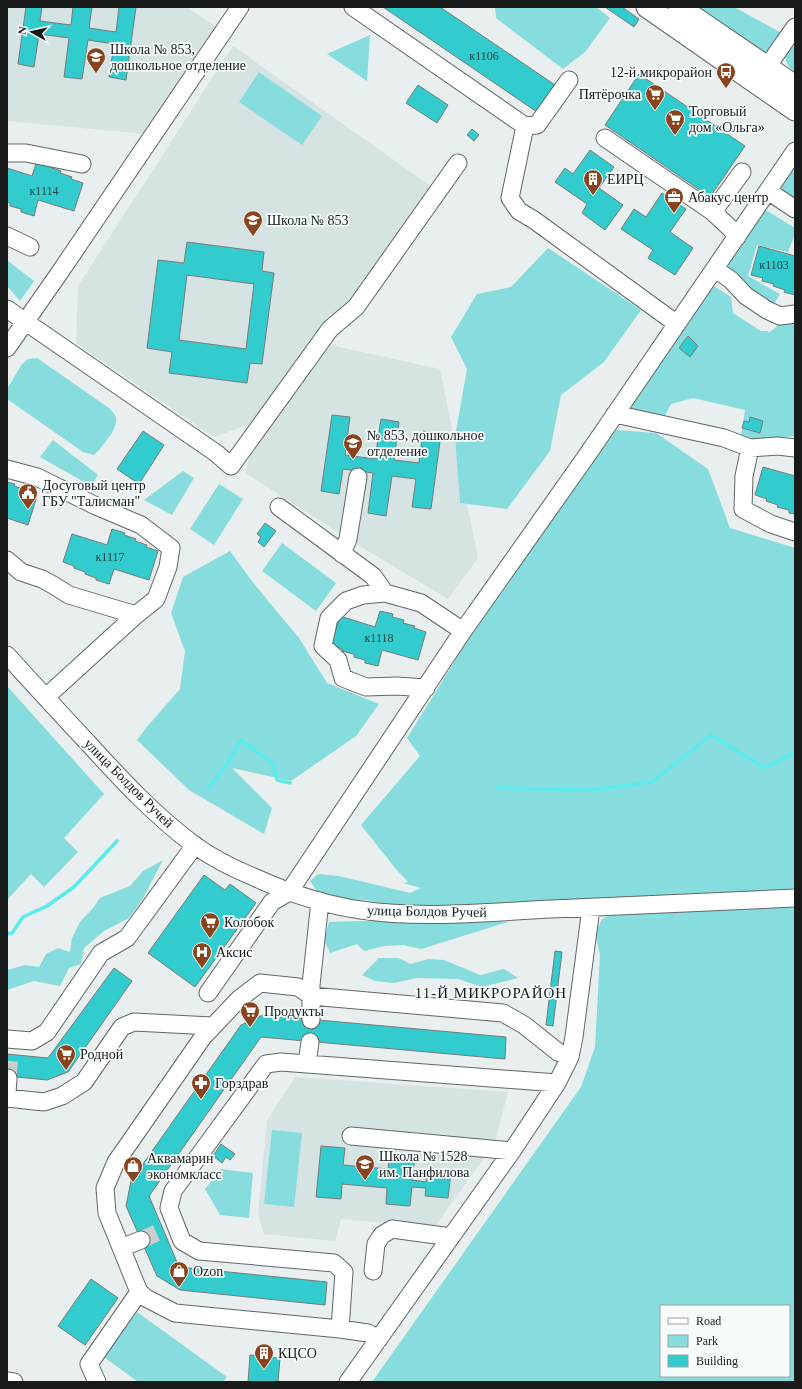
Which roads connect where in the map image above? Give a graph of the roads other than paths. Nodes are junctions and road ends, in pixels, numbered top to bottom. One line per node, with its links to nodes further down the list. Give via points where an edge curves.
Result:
1 (240, 7): 26 (street)
2 (353, 7): 10 (street)
3 (646, 7): 9 (main road)
4 (679, 7): 6 (main road)
5 (795, 27): 6 (street)
6 (767, 67): 8 (main road)
7 (569, 80): 10 (street, via 537,125)
8 (795, 86)
9 (795, 110)
10 (525, 126): 27 (street, via 510,198 519,211)
11 (605, 138): 19 (street)
12 (795, 151): 17 (street)
13 (7, 153): 15 (street, via 26,153)
14 (458, 163): 26 (street, via 356,307 330,329 231,466)
15 (82, 164)
16 (742, 172): 19 (street)
17 (768, 191): 18 (street); 21 (street)
18 (795, 209)
19 (713, 212): 21 (street)
20 (7, 236): 22 (street)
21 (737, 237): 23 (street)
22 (30, 248)
23 (715, 269): 25 (street, via 731,280 746,296 767,310 780,316); 27 (street)
24 (7, 309): 26 (street)
25 (795, 314)
26 (25, 321): 28 (street)
27 (677, 324): 29 (street)
28 (7, 348)
29 (615, 414): 30 (street, via 724,438); 40 (street)
30 (750, 448): 31 (street); 35 (street, via 744,476 743,509 771,524)
31 (795, 448)
32 (7, 469): 39 (street, via 37,477 141,525 172,548 156,599)
33 (358, 477): 36 (street, via 348,539)
34 (279, 507): 36 (street)
35 (795, 532)
36 (342, 554): 38 (street, via 373,576)
37 (7, 560): 39 (street, via 21,572 48,582 69,595)
38 (385, 593): 40 (street, via 421,603); 42 (street, via 363,595 346,601 329,618 323,646 338,660 343,678 366,687)
39 (136, 615): 43 (street)
40 (463, 631): 42 (street)
41 (7, 655): 43 (street, улица Болдов Ручей)
42 (426, 688): 45 (street)
43 (46, 697): 44 (street, улица Болдов Ручей, via 143,802)
44 (195, 845): 45 (street, улица Болдов Ручей, via 246,874); 54 (street, via 127,938 101,953 47,1032 32,1041)
45 (289, 892): 47 (street, улица Болдов Ручей); 49 (street, via 272,902)
46 (795, 898): 48 (street, улица Болдов Ручей)
47 (320, 901): 48 (street, улица Болдов Ручей, via 362,910 403,913); 50 (street)
48 (591, 908): 55 (street)
49 (208, 993)
50 (311, 996): 51 (street); 52 (street, via 298,988 260,983 239,999); 55 (street, via 503,1013 524,1025 558,1052)
51 (311, 1020)
52 (212, 1026): 58 (street, via 134,1022 122,1027 84,1082 62,1096 44,1102); 63 (street, via 113,1169 106,1188 107,1213)
53 (310, 1042): 56 (street)
54 (10, 1044)
55 (570, 1057): 57 (street)
56 (308, 1064): 57 (street); 66 (street, via 266,1064 173,1191 169,1208 170,1227 182,1241 199,1251 334,1263 344,1272)
57 (557, 1083): 60 (street)
58 (7, 1098)
59 (351, 1136): 60 (street)
60 (512, 1151): 61 (street)
61 (451, 1237): 64 (street, via 392,1229 382,1234 376,1244); 67 (street)
62 (141, 1240): 63 (street)
63 (121, 1248): 65 (street)
64 (373, 1271)
65 (139, 1292): 66 (street, via 175,1313); 70 (street, via 90,1364)
66 (340, 1329): 67 (street, via 368,1333)
67 (379, 1339): 71 (street)
68 (7, 1381): 69 (street)
69 (14, 1382)
70 (97, 1382)
71 (348, 1382)

